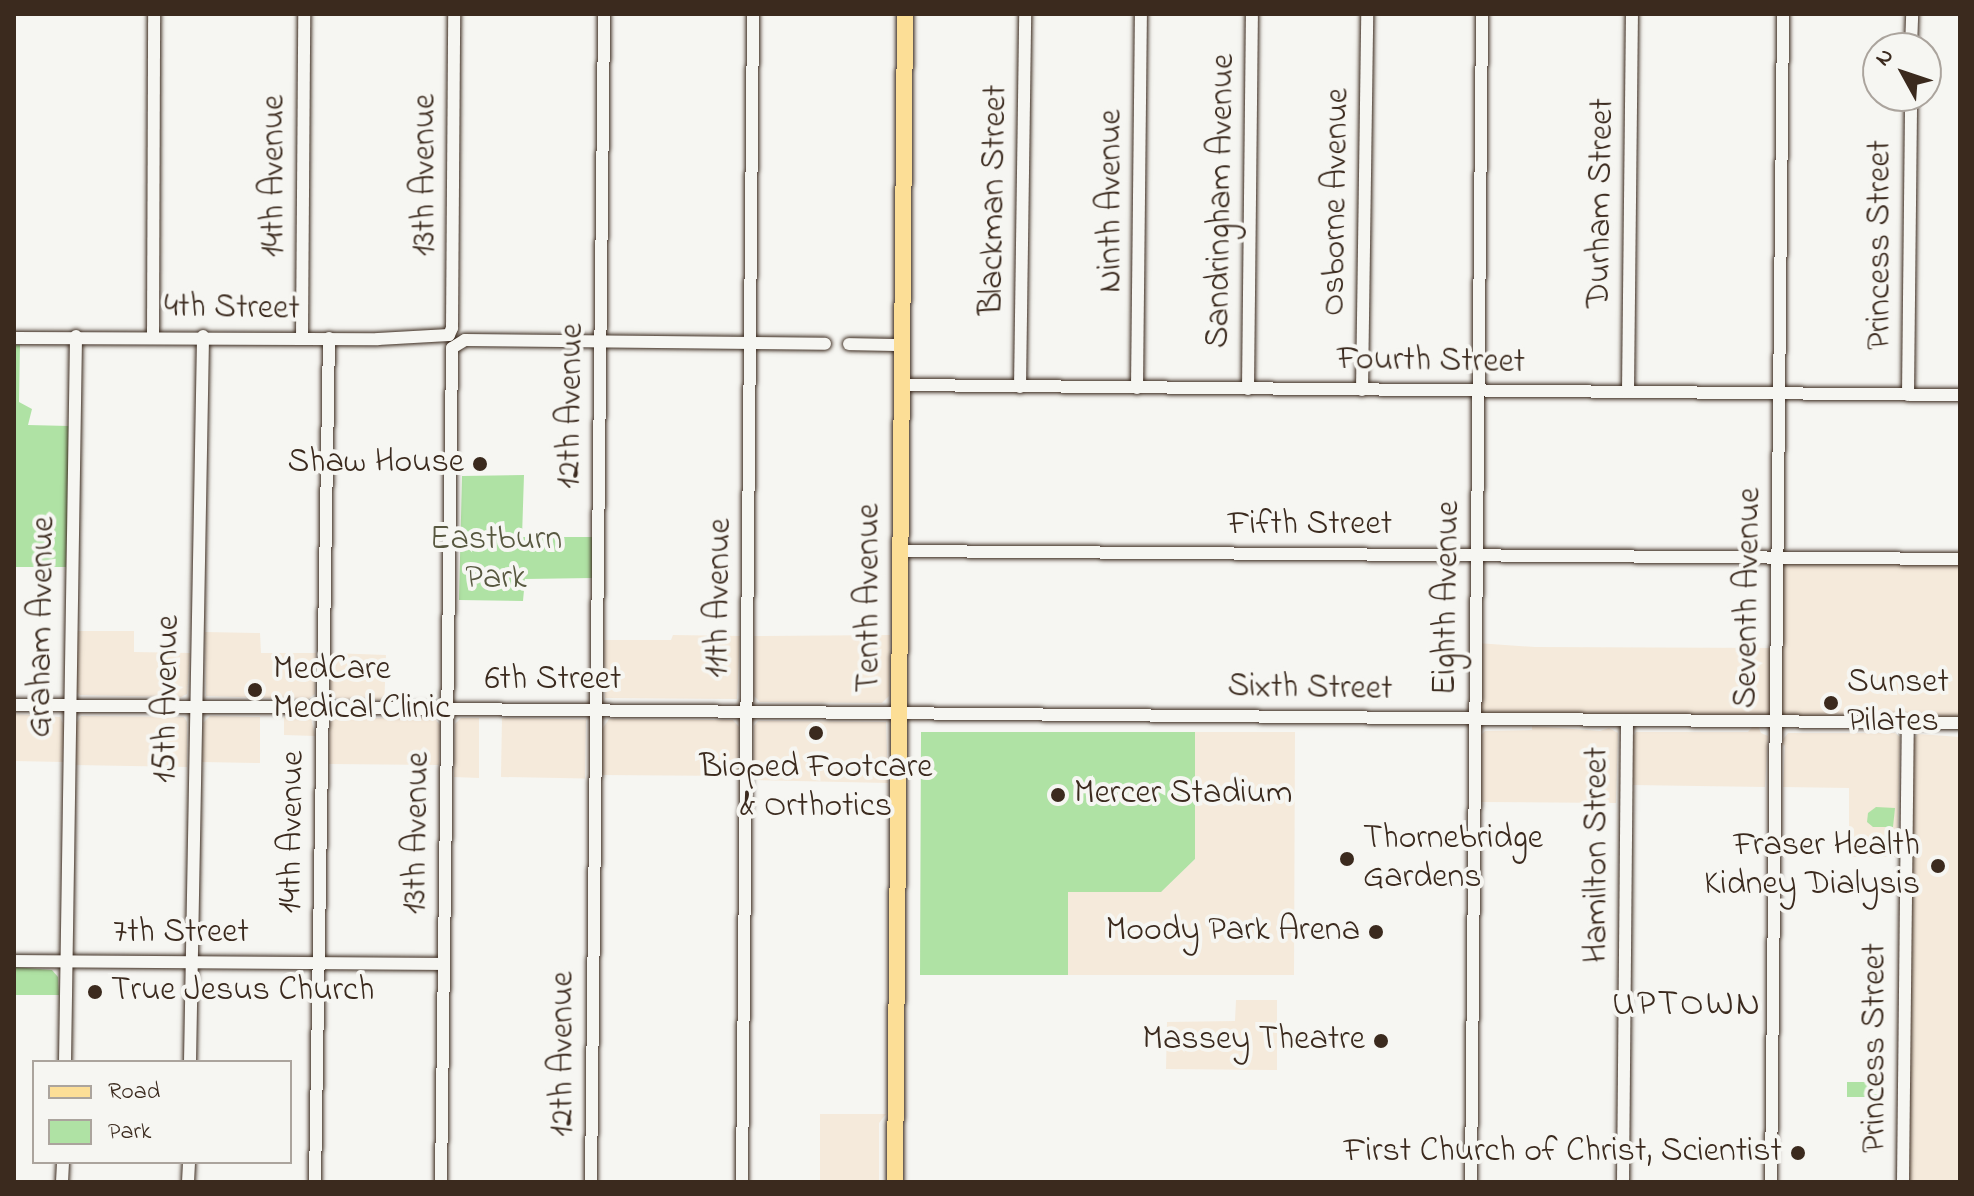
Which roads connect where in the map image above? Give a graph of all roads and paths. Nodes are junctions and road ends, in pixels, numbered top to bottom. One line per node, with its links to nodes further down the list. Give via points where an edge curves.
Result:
1 (154, 14): 16 (street)
2 (304, 14): 18 (street, 14th Avenue)
3 (454, 14): 21 (street, 13th Avenue)
4 (604, 14): 22 (street, 12th Avenue)
5 (753, 14): 23 (street, 11th Avenue)
6 (905, 14): 26 (main road, Tenth Avenue)
7 (1025, 14): 28 (street, Blackman Street)
8 (1141, 14): 29 (street, Ninth Avenue)
9 (1252, 14): 30 (street, Sandringham Avenue)
10 (1367, 14): 31 (street, Osborne Avenue)
11 (1482, 14): 32 (street, Eighth Avenue)
12 (1632, 14): 33 (street, Durham Street)
13 (1783, 14): 34 (street, Seventh Avenue)
14 (1911, 112): 35 (street, Princess Street)
15 (76, 336): 16 (street, 4th Street); 19 (street, 4th Street); 42 (street, Graham Avenue)
16 (153, 336): 17 (street, 4th Street)
17 (203, 336): 18 (street, 4th Street); 43 (street, 15th Avenue)
18 (302, 337): 20 (street, 4th Street)
19 (14, 338)
20 (329, 338): 21 (street, 4th Street); 44 (street, 14th Avenue)
21 (453, 339): 22 (street, 4th Street); 45 (street, 13th Avenue)
22 (601, 341): 23 (street, 4th Street); 46 (street, 12th Avenue)
23 (751, 344): 24 (street, 4th Street); 47 (street, 11th Avenue)
24 (825, 344)
25 (849, 344): 26 (street)
26 (902, 345): 27 (main road, Tenth Avenue)
27 (901, 385): 28 (street, Fourth Street); 37 (main road, Tenth Avenue)
28 (1020, 387): 29 (street, Fourth Street)
29 (1137, 388): 30 (street, Fourth Street)
30 (1248, 389): 31 (street, Fourth Street)
31 (1362, 390): 32 (street, Fourth Street)
32 (1479, 391): 33 (street, Fourth Street); 38 (street, Eighth Avenue)
33 (1628, 392): 34 (street, Fourth Street)
34 (1779, 394): 35 (street, Fourth Street); 39 (street, Seventh Avenue)
35 (1908, 395): 36 (street, Fourth Street)
36 (1960, 395)
37 (900, 551): 38 (street, Fifth Street); 48 (main road, Tenth Avenue)
38 (1476, 555): 39 (street, Fifth Street); 49 (street, Eighth Avenue)
39 (1777, 558): 40 (street, Fifth Street); 51 (street, Seventh Avenue)
40 (1960, 559)
41 (14, 705): 42 (street, 6th Street)
42 (70, 706): 43 (street, 6th Street); 55 (street, Graham Avenue)
43 (196, 707): 44 (street, 6th Street); 56 (street, 15th Avenue)
44 (323, 708): 45 (street, 6th Street); 57 (street, 14th Avenue)
45 (447, 709): 46 (street, 6th Street); 58 (street, 13th Avenue)
46 (596, 710): 47 (street, 6th Street); 63 (street, 12th Avenue)
47 (747, 711): 48 (street, 6th Street); 64 (street, 11th Avenue)
48 (900, 713): 49 (street, Sixth Street); 65 (main road, Tenth Avenue)
49 (1474, 718): 50 (street, Sixth Street); 66 (street, Eighth Avenue)
50 (1627, 720): 51 (street, Sixth Street); 67 (street, Hamilton Street)
51 (1775, 722): 52 (street, Sixth Street); 68 (street, Seventh Avenue)
52 (1908, 723): 53 (street, Sixth Street); 69 (street, Princess Street)
53 (1960, 723)
54 (14, 961): 55 (street, 7th Street)
55 (65, 961): 56 (street, 7th Street); 59 (street, Graham Avenue)
56 (192, 962): 57 (street, 7th Street); 60 (street, 15th Avenue)
57 (318, 963): 58 (street, 7th Street); 61 (street, 14th Avenue)
58 (444, 964): 62 (street, 13th Avenue)
59 (65, 1060)
60 (190, 1060)
61 (315, 1182)
62 (441, 1182)
63 (591, 1182)
64 (742, 1182)
65 (895, 1182)
66 (1471, 1182)
67 (1623, 1182)
68 (1771, 1182)
69 (1903, 1182)

